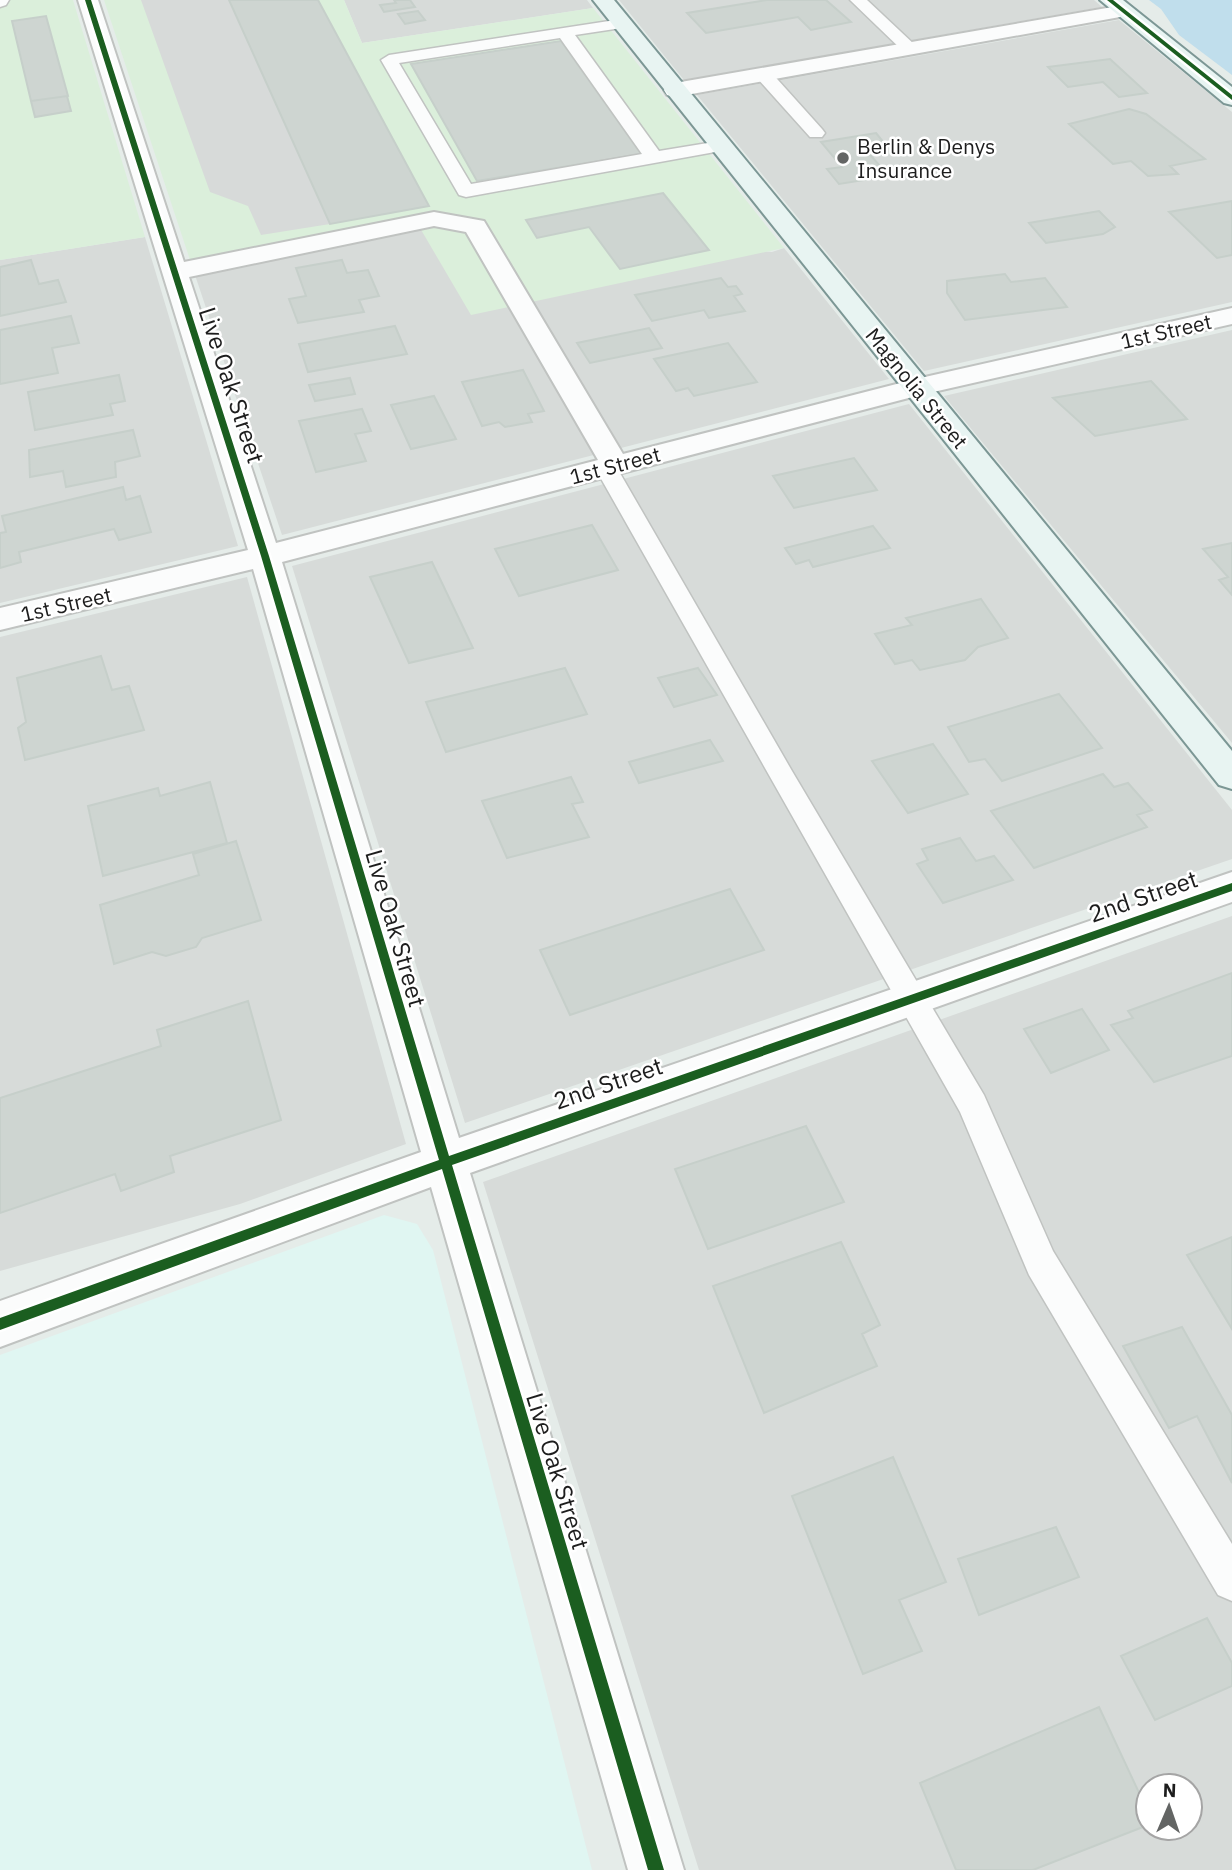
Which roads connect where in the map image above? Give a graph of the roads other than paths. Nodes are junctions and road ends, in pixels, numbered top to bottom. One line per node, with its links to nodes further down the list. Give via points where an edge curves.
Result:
1 (88, 0): 14 (street, Live Oak Street)
2 (603, 0): 5 (street, Magnolia Street)
3 (858, 0): 7 (lane)
4 (1117, 6): 7 (street); 10 (street)
5 (622, 24): 6 (lane); 9 (street, Magnolia Street)
6 (564, 32): 13 (lane); 13 (lane, via 389,60 466,191)
7 (910, 49): 8 (street)
8 (763, 74): 9 (street); 11 (lane)
9 (675, 90): 12 (street, Magnolia Street)
10 (1232, 98)
11 (816, 133)
12 (720, 146): 13 (lane); 16 (street, Magnolia Street)
13 (654, 157)
14 (175, 272): 17 (street, via 434,219 475,226); 18 (street, Live Oak Street)
15 (1232, 316): 16 (street, 1st Street)
16 (916, 387): 17 (street, 1st Street); 20 (street, Magnolia Street)
17 (611, 467): 18 (street, 1st Street); 22 (lane, via 775,766)
18 (265, 556): 19 (street, 1st Street); 23 (street, Live Oak Street)
19 (0, 619)
20 (1232, 776)
21 (1232, 887): 22 (street, 2nd Street)
22 (913, 999): 23 (street, 2nd Street); 25 (lane, via 973,1105 1041,1263)
23 (444, 1163): 24 (street, 2nd Street); 26 (street, Live Oak Street)
24 (0, 1324)
25 (1232, 1581)
26 (656, 1870)

